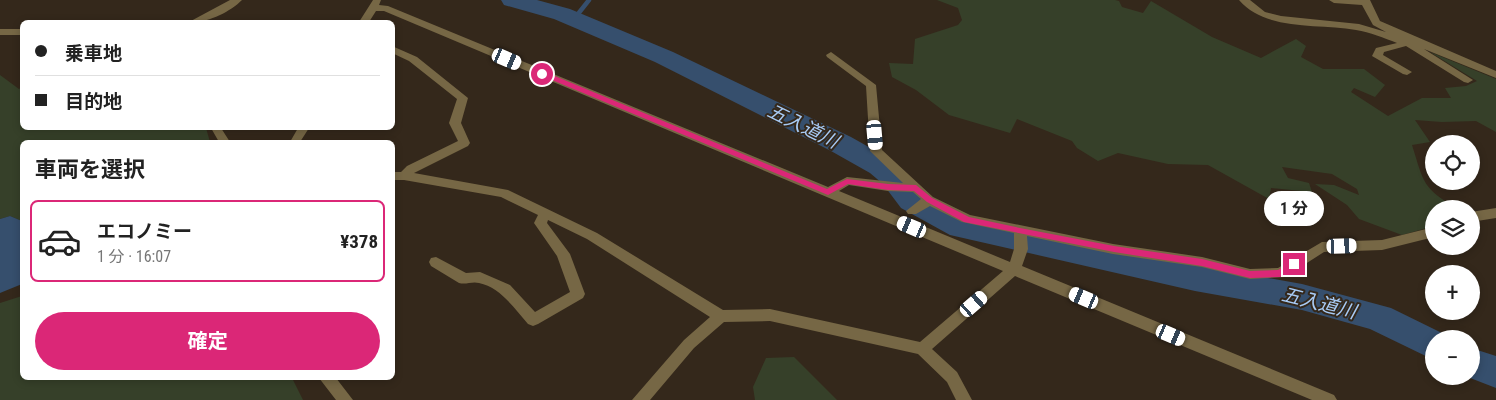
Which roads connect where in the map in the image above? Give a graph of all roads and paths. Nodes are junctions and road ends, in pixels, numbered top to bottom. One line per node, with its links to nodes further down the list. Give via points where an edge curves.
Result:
1 (237, 0): 6 (street)
2 (1244, 0): 10 (street, via 1262,14 1281,19 1359,27)
3 (1334, 0): 4 (street)
4 (1365, 1): 10 (street, via 1376,22)
5 (375, 4): 7 (street); 18 (street)
6 (199, 20)
7 (365, 20)
8 (0, 32): 9 (street)
9 (20, 32)
10 (1410, 42): 13 (street, via 1380,50 1377,56); 14 (street); 15 (street)
11 (395, 50): 16 (street, via 413,59 463,98 456,123 464,143)
12 (831, 55): 17 (street, via 871,85 876,152)
13 (1407, 72)
14 (1496, 75)
15 (1468, 80)
16 (398, 176): 21 (street, via 504,193)
17 (916, 188): 18 (street, via 847,181); 19 (street)
18 (828, 192): 27 (street)
19 (929, 200): 20 (street); 24 (street, via 967,219)
20 (912, 210)
21 (546, 212): 26 (street, via 540,223 563,254 578,294 533,320 505,289 480,277 464,279); 28 (street, via 592,236)
22 (1496, 213): 23 (street)
23 (1480, 216)
24 (1020, 231): 25 (street, via 1202,262 1250,274 1280,273 1322,247 1382,245); 27 (street, via 1021,249)
25 (1425, 234)
26 (436, 262)
27 (1014, 270): 29 (street); 34 (street)
28 (720, 316): 29 (street, via 770,315); 32 (street, via 689,344)
29 (922, 349): 33 (street, via 952,377)
30 (329, 380): 31 (street)
31 (344, 400)
32 (640, 400)
33 (964, 400)
34 (1329, 400)

